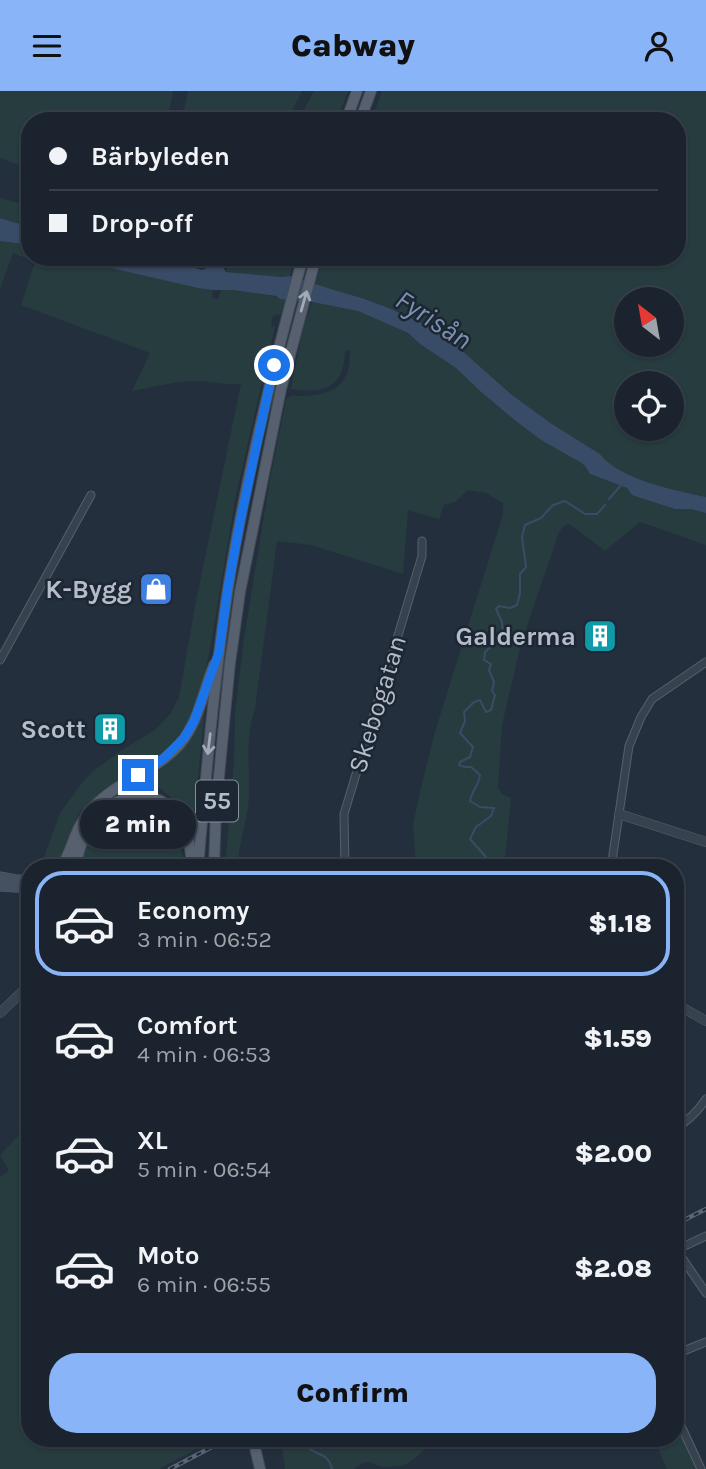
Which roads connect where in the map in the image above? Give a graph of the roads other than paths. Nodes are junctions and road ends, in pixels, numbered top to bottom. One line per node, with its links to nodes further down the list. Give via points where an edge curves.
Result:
1 (357, 91): 3 (main road)
2 (371, 91): 4 (main road)
3 (349, 112)
4 (363, 112)
5 (300, 266): 9 (main road, 55, via 268,388)
6 (314, 266): 18 (main road, 55, one-way to 6, via 240,592 281,389)
7 (91, 495): 10 (street)
8 (422, 541): 19 (street, Skebogatan, via 422,556 344,814)
9 (219, 652): 14 (main road, via 184,738 164,758 96,804 76,832); 17 (main road, 55, one-way to 17)
10 (0, 660)
11 (706, 661): 12 (street, via 652,699 641,717 629,746)
12 (619, 814): 13 (street); 20 (street)
13 (706, 842)
14 (65, 859)
15 (77, 859): 16 (main road, via 86,834 104,810 128,797 144,796 158,799 176,813 187,834)
16 (191, 859)
17 (199, 859)
18 (214, 859)
19 (345, 859)
20 (612, 859)
21 (0, 877): 22 (main road)
22 (21, 880)
23 (0, 886): 24 (main road)
24 (21, 887)
25 (21, 993): 27 (street)
26 (684, 1009): 28 (street)
27 (0, 1013)
28 (706, 1021)
29 (706, 1099): 30 (street)
30 (684, 1124)
31 (706, 1236): 32 (street)
32 (684, 1246)
33 (684, 1261): 34 (street)
34 (706, 1293)
35 (706, 1342): 36 (street)
36 (684, 1350)
37 (684, 1432): 42 (street)
38 (249, 1447): 40 (main road)
39 (255, 1447): 41 (main road)
40 (254, 1469)
41 (260, 1469)
42 (701, 1469)

